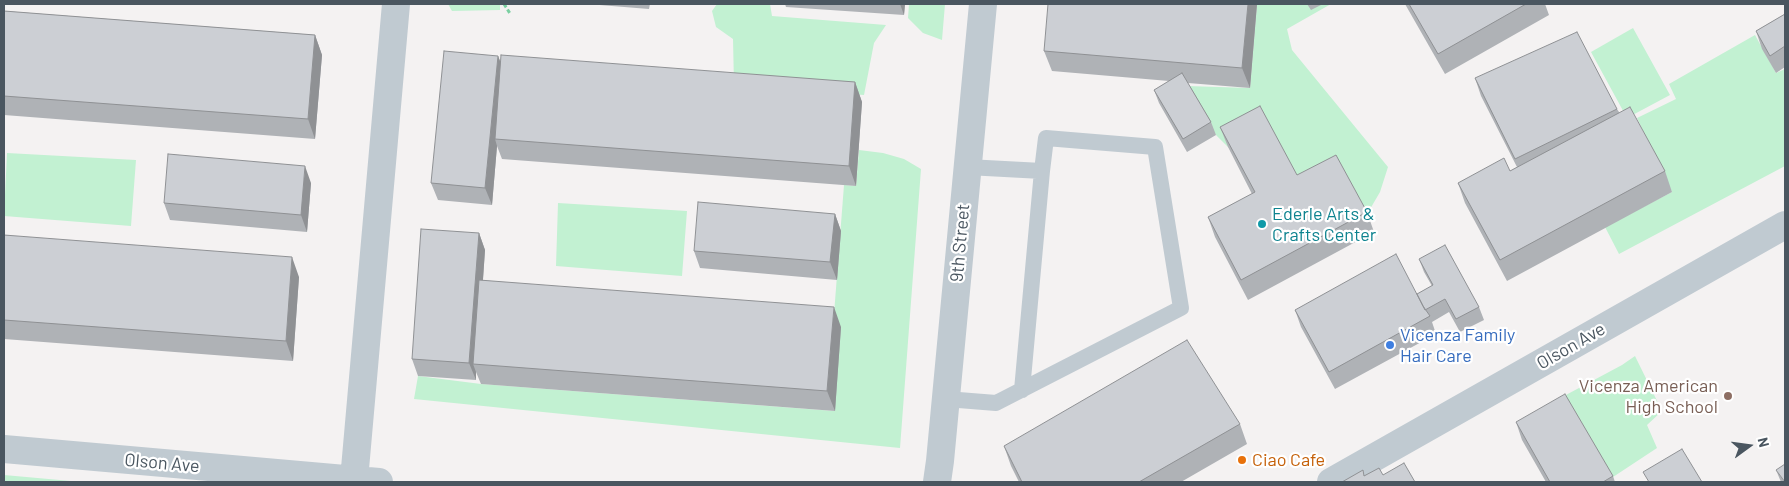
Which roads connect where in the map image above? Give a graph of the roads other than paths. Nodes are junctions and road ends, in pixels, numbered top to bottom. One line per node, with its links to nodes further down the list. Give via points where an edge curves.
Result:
1 (396, 4): 9 (street)
2 (983, 4): 3 (street, 9th Street)
3 (967, 167): 4 (lane); 7 (street, 9th Street)
4 (1042, 171): 6 (lane); 6 (lane, via 1046,138 1155,147 1181,308)
5 (1785, 225): 11 (street, Olson Ave)
6 (1022, 390): 7 (lane, via 996,403)
7 (946, 399): 10 (street, 9th Street)
8 (4, 449): 9 (street, Olson Ave)
9 (367, 481)
10 (937, 482)
11 (1331, 482)

